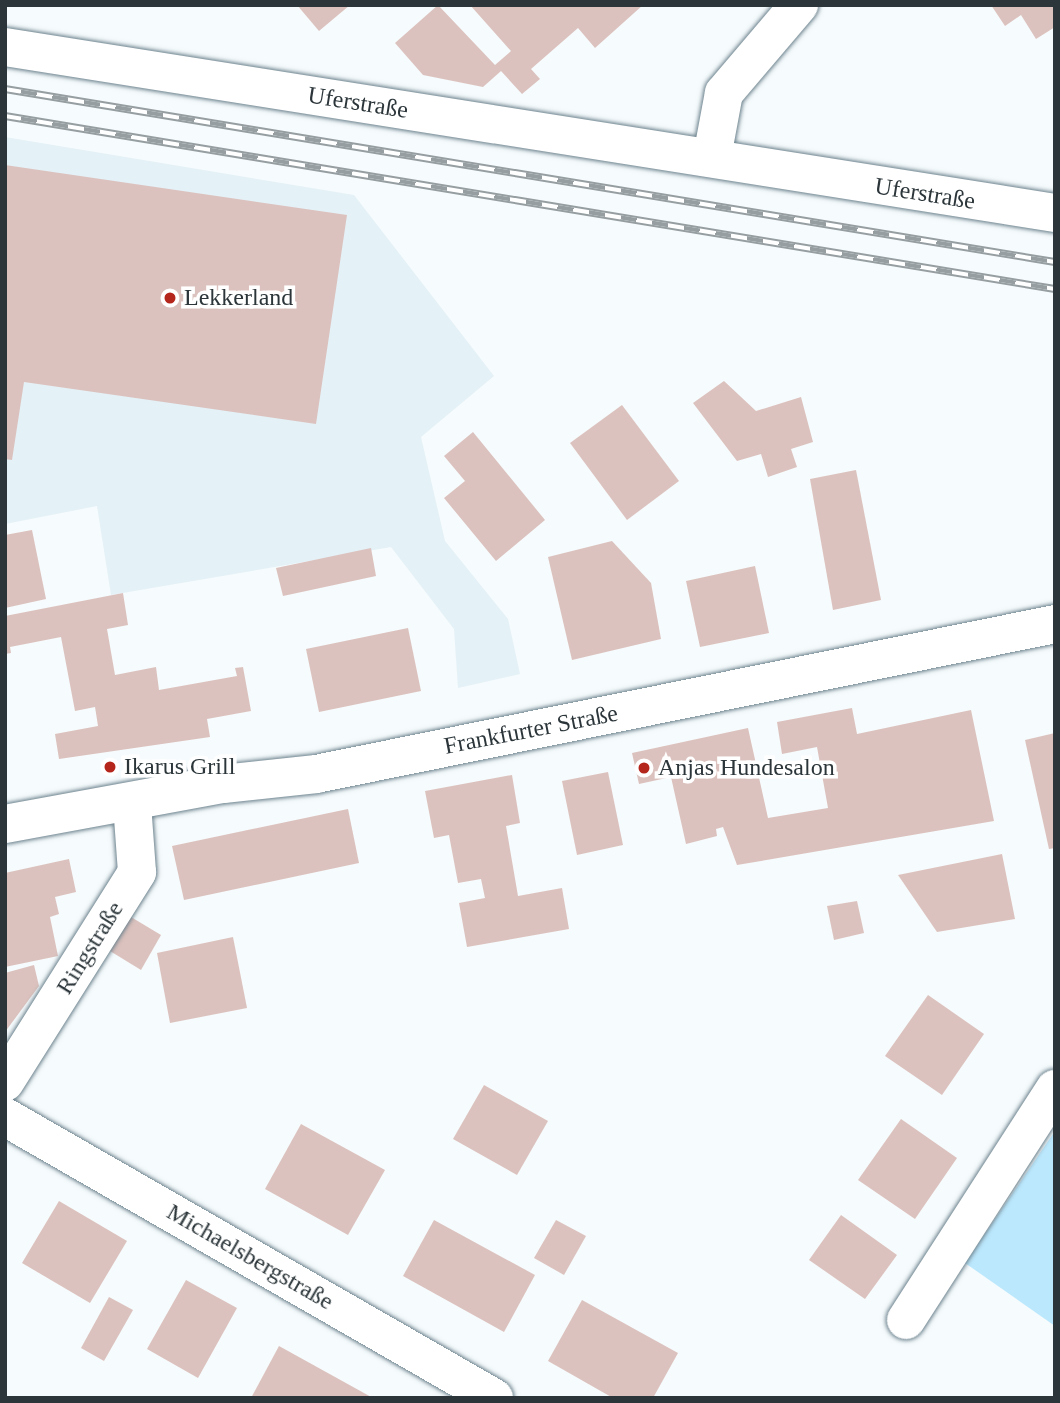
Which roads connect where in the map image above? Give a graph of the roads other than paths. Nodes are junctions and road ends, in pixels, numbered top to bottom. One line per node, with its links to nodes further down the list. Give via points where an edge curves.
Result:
1 (799, 5): 3 (street, via 724,93)
2 (5, 47): 3 (street, Uferstraße)
3 (712, 157): 4 (street, Uferstraße)
4 (1055, 213)
5 (1055, 624): 6 (street, Frankfurter Straße, via 316,774 223,784)
6 (131, 804): 7 (street, Frankfurter Straße); 8 (street, Ringstraße, via 137,872)
7 (7, 821)
8 (5, 1082)
9 (1055, 1089): 11 (street)
10 (5, 1117): 12 (street, Michaelsbergstraße)
11 (906, 1320)
12 (494, 1398)

